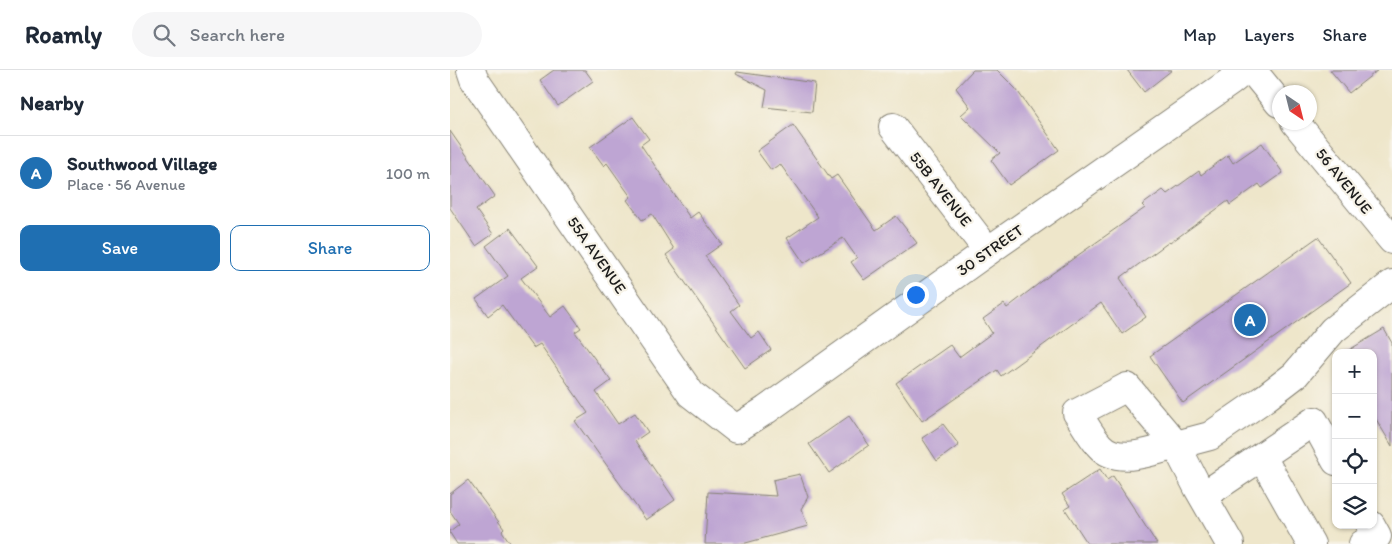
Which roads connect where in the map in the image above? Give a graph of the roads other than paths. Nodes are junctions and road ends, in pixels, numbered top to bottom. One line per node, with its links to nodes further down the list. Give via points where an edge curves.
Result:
1 (471, 70): 10 (street, 55A AVENUE, via 474,79 691,394)
2 (1245, 70): 8 (street, 30 STREET)
3 (1252, 70): 4 (street)
4 (1272, 94)
5 (893, 127): 8 (street, 55B AVENUE)
6 (1302, 130): 7 (street, 56 AVENUE)
7 (1392, 240)
8 (988, 251): 10 (street, 30 STREET)
9 (1392, 284): 13 (street, via 1333,330 1295,375 1265,398 1210,436 1176,445)
10 (736, 430)
11 (1332, 454): 12 (street, via 1314,421)
12 (1262, 458): 13 (street); 16 (street)
13 (1203, 496): 15 (street)
14 (1374, 529): 17 (street, via 1378,536)
15 (1230, 544)
16 (1311, 544)
17 (1363, 544)

